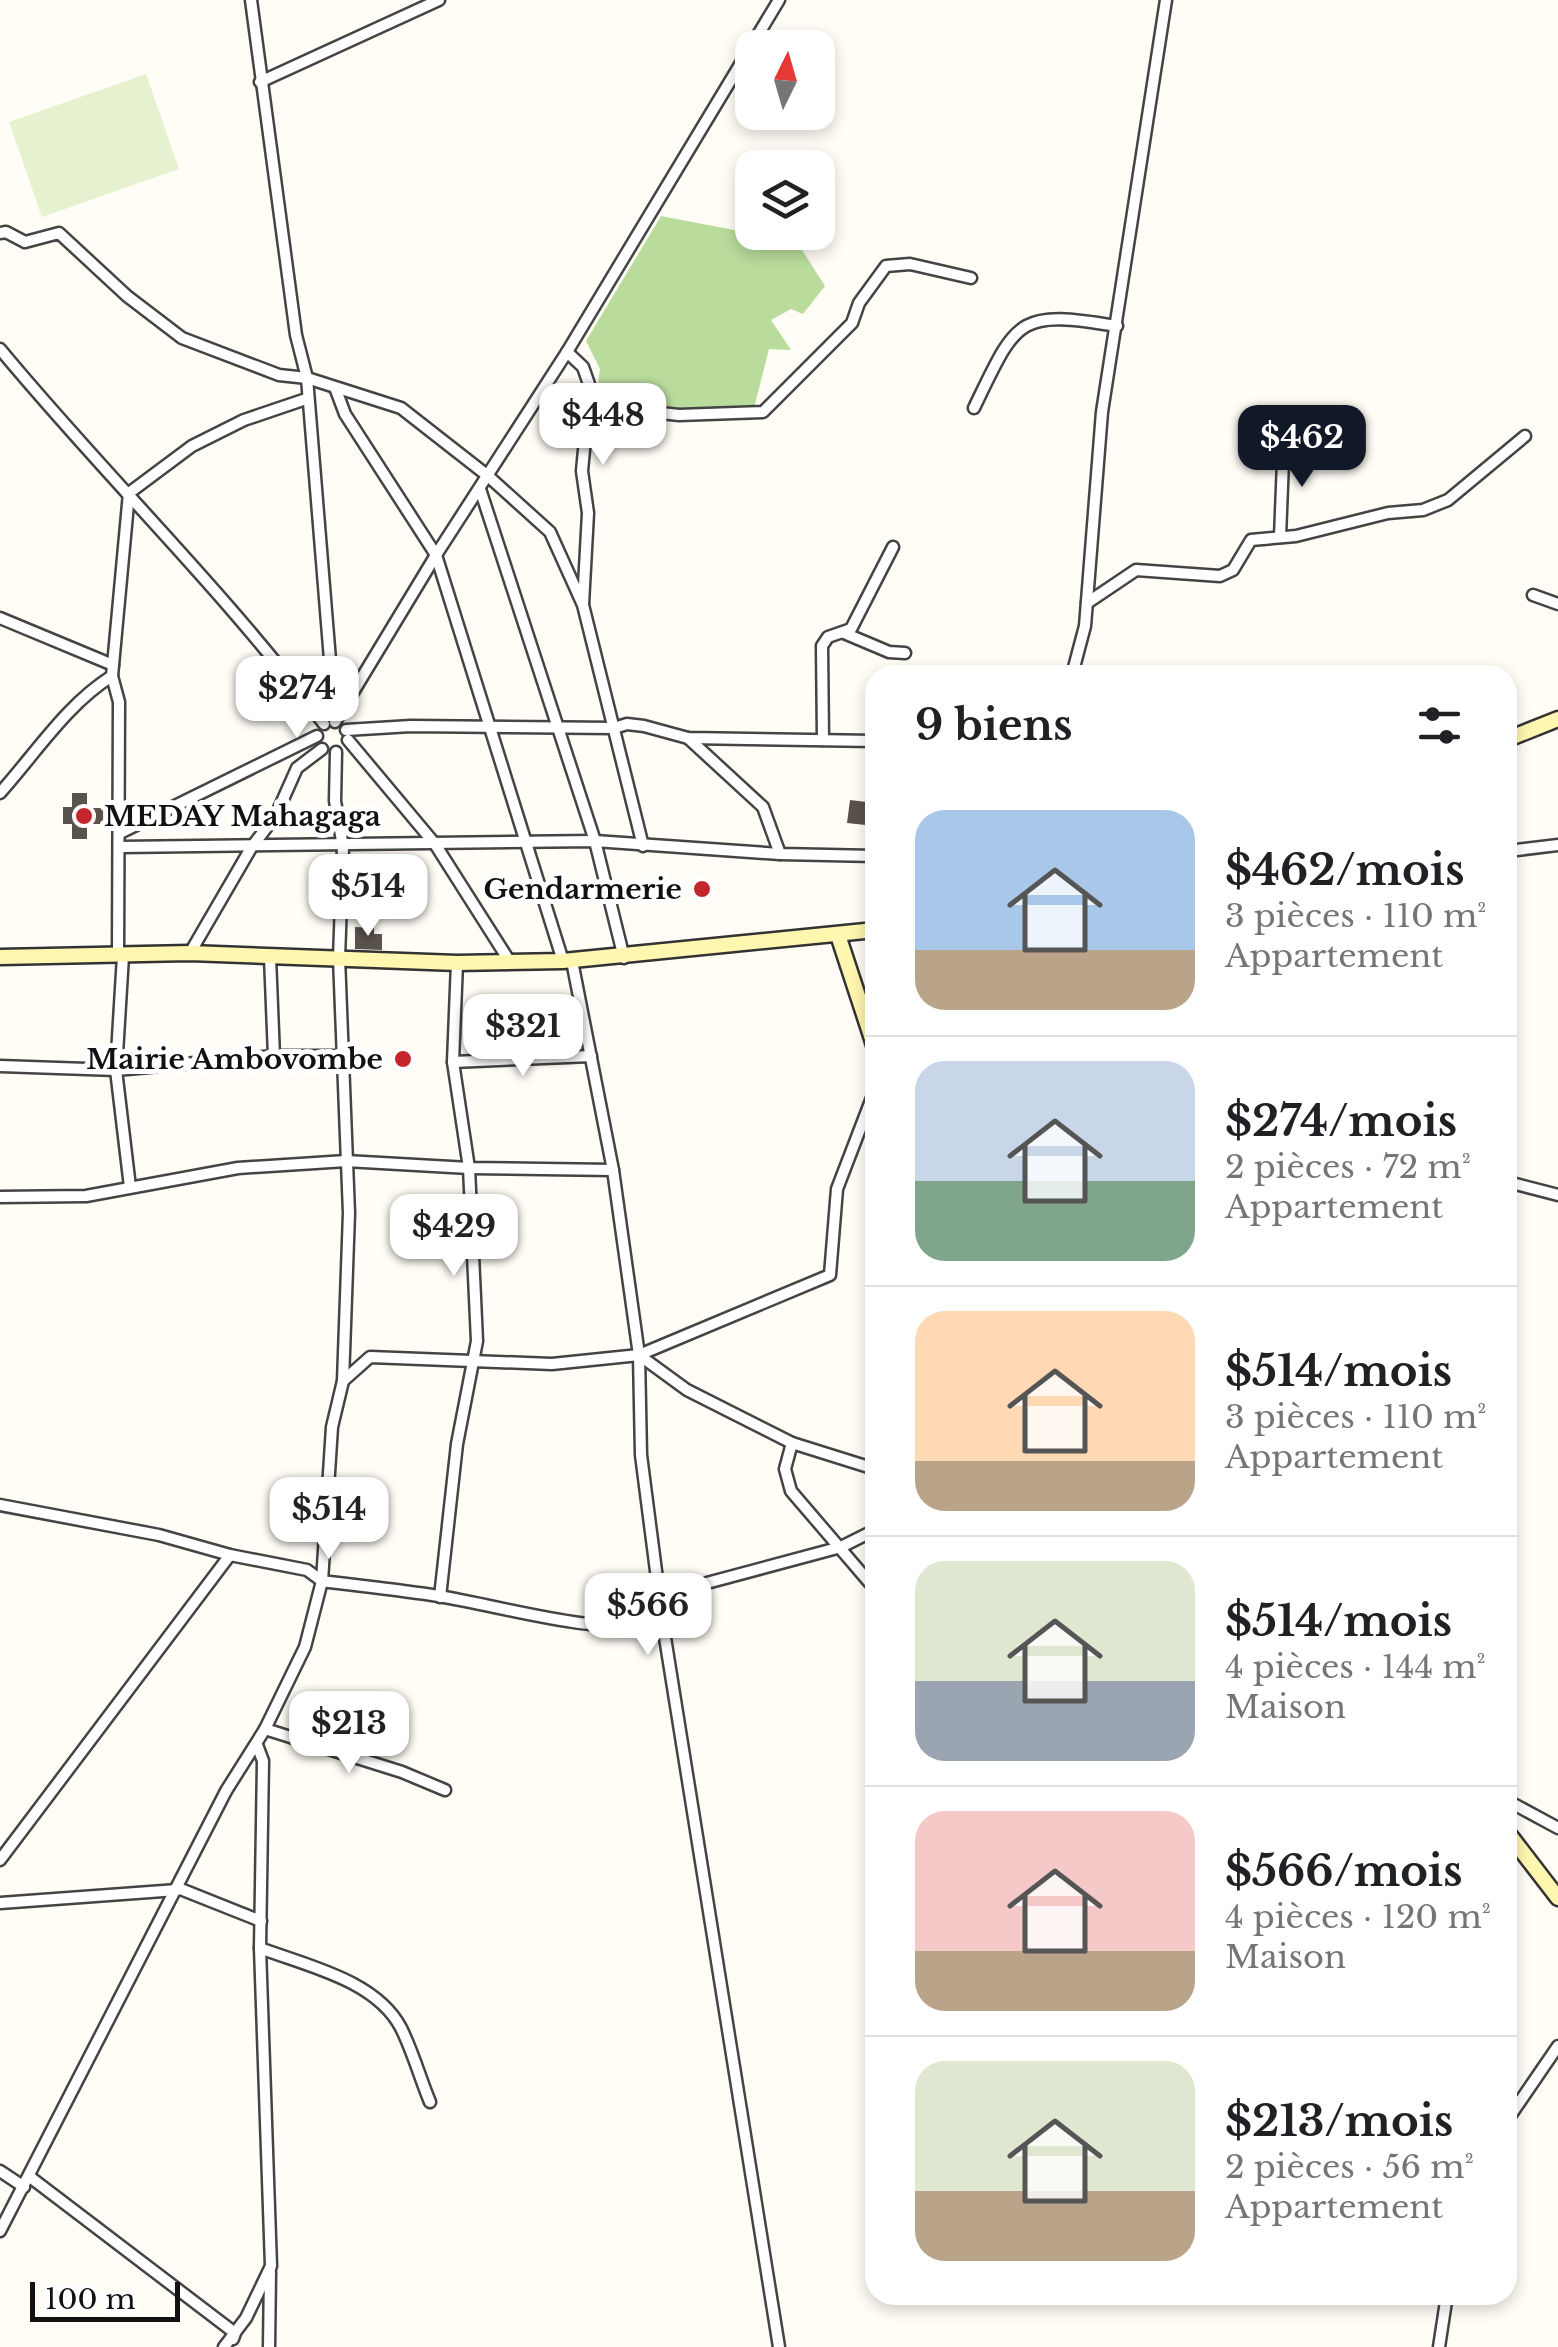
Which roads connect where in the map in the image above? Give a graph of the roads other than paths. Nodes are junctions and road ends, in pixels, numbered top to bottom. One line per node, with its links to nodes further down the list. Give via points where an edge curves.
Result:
1 (250, 0): 5 (street)
2 (438, 0): 5 (street)
3 (779, 0): 10 (street)
4 (1166, 0): 8 (street)
5 (260, 82): 11 (street)
6 (0, 233): 11 (street, via 25,242 59,233 182,338 279,375)
7 (971, 278): 14 (street, via 910,264 886,266 852,323 764,412 679,415)
8 (1117, 326): 15 (street, via 1031,320 1015,334); 25 (street, via 1102,412)
9 (0, 349): 20 (street)
10 (567, 352): 14 (street, via 583,367); 18 (street)
11 (306, 378): 12 (street); 13 (street)
12 (336, 390): 18 (street, via 401,408); 23 (street)
13 (306, 399): 20 (street, via 192,446); 34 (street)
14 (588, 404): 27 (street)
15 (974, 408)
16 (1525, 436): 21 (street, via 1448,500)
17 (1290, 437): 21 (street)
18 (488, 476): 19 (street); 27 (street, via 550,532)
19 (480, 489): 23 (street); 36 (street)
20 (129, 493): 32 (street); 34 (street)
21 (1280, 537): 25 (street, via 1251,540 1233,570 1220,576 1136,570)
22 (893, 547): 29 (street)
23 (436, 555): 34 (street); 35 (street)
24 (1533, 596): 26 (street)
25 (1087, 603): 31 (street)
26 (1558, 604)
27 (583, 605): 37 (street)
28 (0, 618): 32 (street)
29 (844, 633): 30 (street); 42 (street, via 828,637 820,657)
30 (905, 653)
31 (1074, 665)
32 (112, 670): 46 (street); 47 (street, via 119,693)
33 (1558, 719): 39 (main road)
34 (329, 723): 38 (street); 40 (street)
35 (490, 727): 36 (street); 38 (street); 50 (street)
36 (557, 728): 37 (street); 48 (street)
37 (614, 728): 41 (street, via 627,724); 52 (street)
38 (347, 735): 45 (street); 49 (street)
39 (1517, 735)
40 (317, 736): 44 (street); 47 (street)
41 (688, 738): 42 (street); 57 (street, via 763,807)
42 (823, 740): 43 (street)
43 (865, 741)
44 (322, 748): 45 (street); 54 (street, via 297,768)
45 (336, 752): 55 (street)
46 (0, 793)
47 (122, 832): 53 (street)
48 (595, 841): 50 (street); 52 (street); 66 (street)
49 (435, 844): 50 (street); 55 (street); 68 (street)
50 (524, 844): 67 (street)
51 (1558, 845): 56 (street)
52 (643, 846): 57 (street)
53 (122, 848): 54 (street); 63 (street)
54 (252, 848): 55 (street); 61 (street)
55 (343, 848): 65 (street)
56 (1517, 850)
57 (780, 854): 58 (street)
58 (865, 856)
59 (865, 931): 60 (main road)
60 (838, 935): 66 (main road); 70 (main road)
61 (190, 953): 63 (main road); 64 (main road)
62 (0, 956): 63 (main road)
63 (120, 956): 76 (street)
64 (270, 957): 65 (main road); 71 (street)
65 (339, 958): 69 (main road); 72 (street)
66 (624, 958): 67 (main road)
67 (568, 961): 68 (main road); 73 (street)
68 (510, 962): 69 (main road)
69 (457, 963): 74 (street)
70 (865, 1017)
71 (274, 1056): 72 (street); 76 (street)
72 (341, 1056): 78 (street)
73 (591, 1056): 74 (street); 80 (street)
74 (453, 1062): 79 (street)
75 (0, 1066): 76 (street)
76 (116, 1070): 82 (street)
77 (865, 1116): 85 (street, via 837,1190 830,1274)
78 (346, 1160): 79 (street); 82 (street, via 238,1168); 87 (street)
79 (469, 1168): 80 (street); 86 (street)
80 (613, 1170): 85 (street)
81 (1517, 1184): 83 (street)
82 (130, 1187): 84 (street, via 86,1196)
83 (1558, 1195)
84 (0, 1197)
85 (639, 1355): 86 (street, via 552,1364); 88 (street, via 688,1390); 96 (street, via 641,1455)
86 (474, 1360): 87 (street, via 370,1357); 97 (street)
87 (343, 1380): 95 (street, via 332,1427)
88 (792, 1443): 89 (street); 92 (street, via 786,1469 791,1492)
89 (865, 1466)
90 (0, 1505): 93 (street, via 159,1535)
91 (865, 1535): 92 (street)
92 (842, 1547): 94 (street); 96 (street)
93 (230, 1556): 95 (street, via 307,1570); 105 (street)
94 (865, 1576)
95 (322, 1581): 97 (street); 99 (street, via 304,1647)
96 (662, 1595): 98 (street)
97 (440, 1596): 98 (street, via 585,1625)
98 (663, 1626): 122 (street)
99 (266, 1729): 100 (street); 101 (street)
100 (257, 1745): 106 (street); 109 (street, via 264,1760)
101 (445, 1790)
102 (1517, 1807): 103 (street)
103 (1558, 1828)
104 (1517, 1845): 107 (main road)
105 (0, 1860)
106 (177, 1889): 108 (street); 109 (street); 115 (street)
107 (1558, 1898)
108 (0, 1903)
109 (261, 1921): 110 (street)
110 (260, 1948): 112 (street, via 382,2002 400,2026); 117 (street)
111 (1558, 2046): 113 (street)
112 (430, 2102)
113 (1517, 2107)
114 (0, 2171): 115 (street)
115 (27, 2182): 116 (street); 119 (street)
116 (0, 2231)
117 (270, 2266): 119 (street); 121 (street)
118 (1445, 2305): 123 (street)
119 (235, 2334): 120 (street)
120 (227, 2347)
121 (269, 2347)
122 (779, 2347)
123 (1439, 2347)

